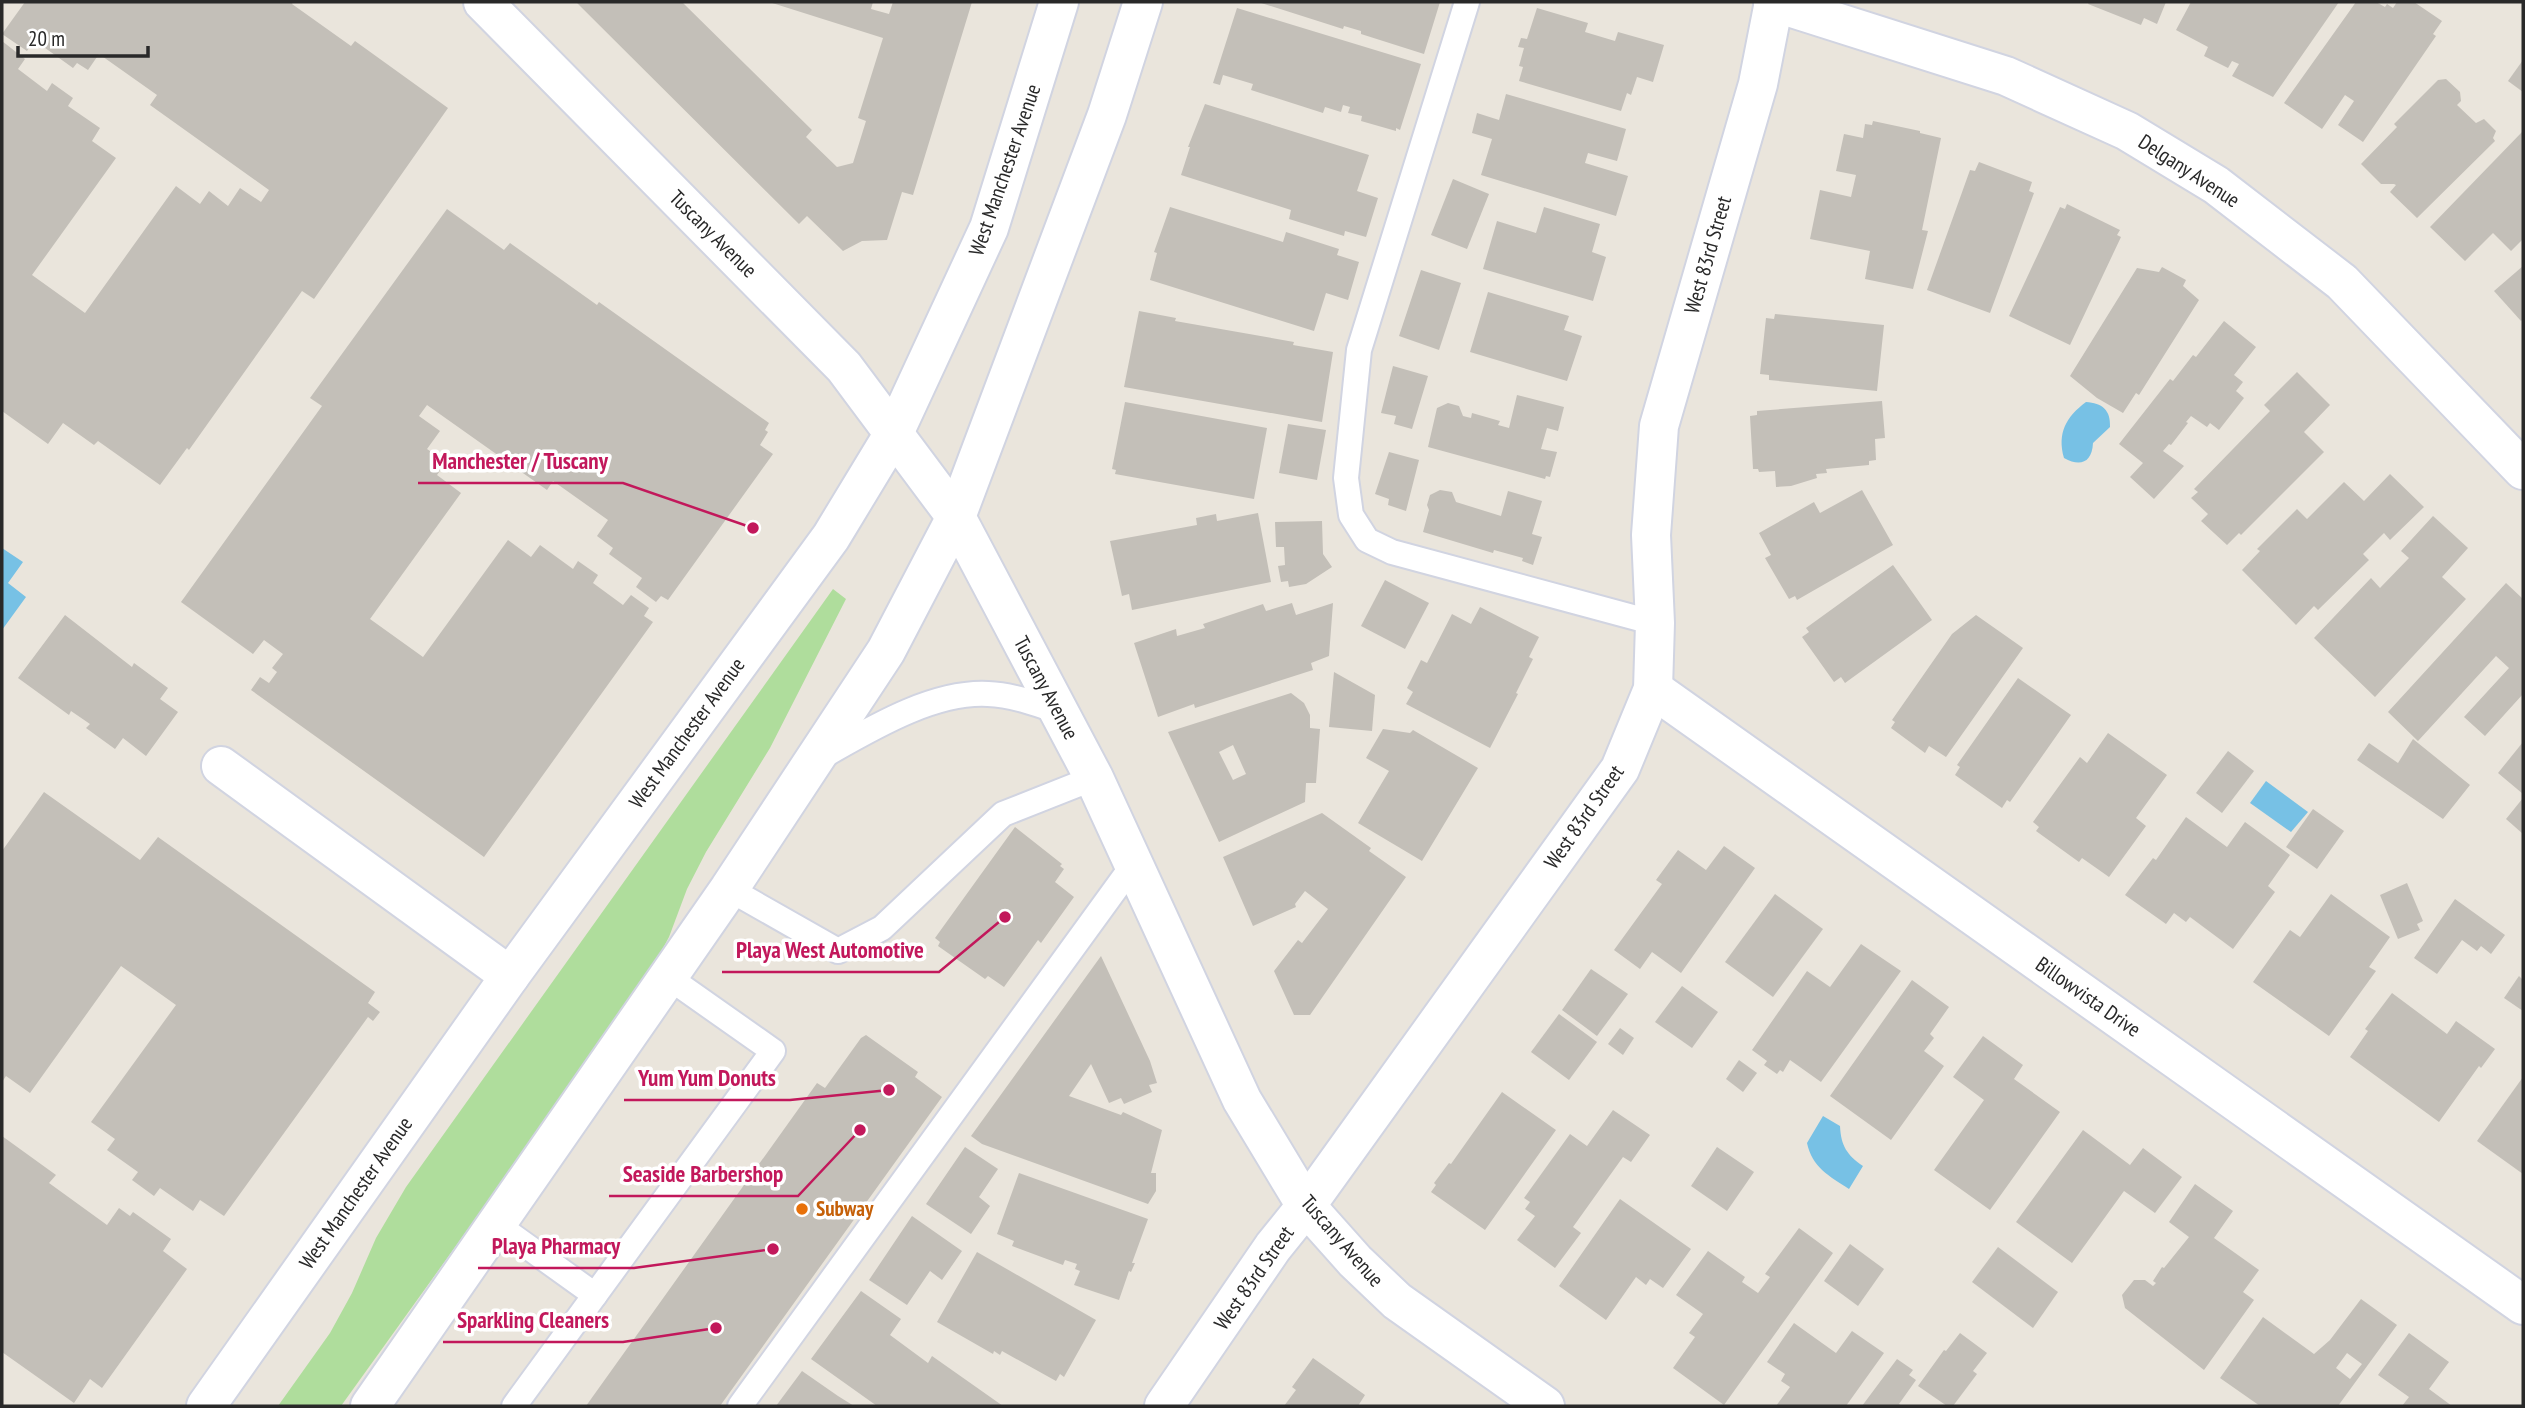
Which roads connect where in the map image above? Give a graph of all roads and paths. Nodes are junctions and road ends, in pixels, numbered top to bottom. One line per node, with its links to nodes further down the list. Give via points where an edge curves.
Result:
1 (1059, 2): 6 (street, West Manchester Avenue, via 989,228)
2 (1143, 2): 8 (street, via 1107,115)
3 (1467, 2): 9 (lane, via 1359,350 1346,478 1350,515 1367,540 1392,551)
4 (1774, 2): 7 (street, Delgany Avenue, via 2006,76 2127,131 2216,185 2342,282); 9 (street, West 83rd Street, via 1758,84 1658,426 1651,535)
5 (493, 5): 6 (street, Tuscany Avenue, via 844,367)
6 (894, 433): 8 (street, Tuscany Avenue); 17 (street, West Manchester Avenue, via 831,537)
7 (2523, 470)
8 (956, 517): 11 (street, Tuscany Avenue); 12 (street, via 886,651)
9 (1654, 623): 10 (street, West 83rd Street)
10 (1653, 689): 19 (street, West 83rd Street, via 1620,769); 22 (street, Billowvista Drive)
11 (1057, 711): 12 (lane, via 1024,700 964,695 891,719); 14 (street, Tuscany Avenue)
12 (815, 761): 16 (street)
13 (221, 766): 17 (street)
14 (1094, 778): 15 (street, Tuscany Avenue); 16 (lane, via 1003,814 882,928 838,951)
15 (1133, 865): 19 (street, Tuscany Avenue, via 1242,1100); 26 (lane)
16 (729, 889): 18 (street)
17 (510, 975): 23 (street, West Manchester Avenue)
18 (668, 977): 20 (street); 21 (lane, via 773,1051)
19 (1306, 1206): 27 (street, West 83rd Street); 28 (street, Tuscany Avenue, via 1396,1301)
20 (496, 1224): 21 (lane); 24 (street)
21 (595, 1295): 25 (lane)
22 (2523, 1305)
23 (206, 1406)
24 (370, 1406)
25 (514, 1406)
26 (740, 1406)
27 (1164, 1406)
28 (1545, 1406)

